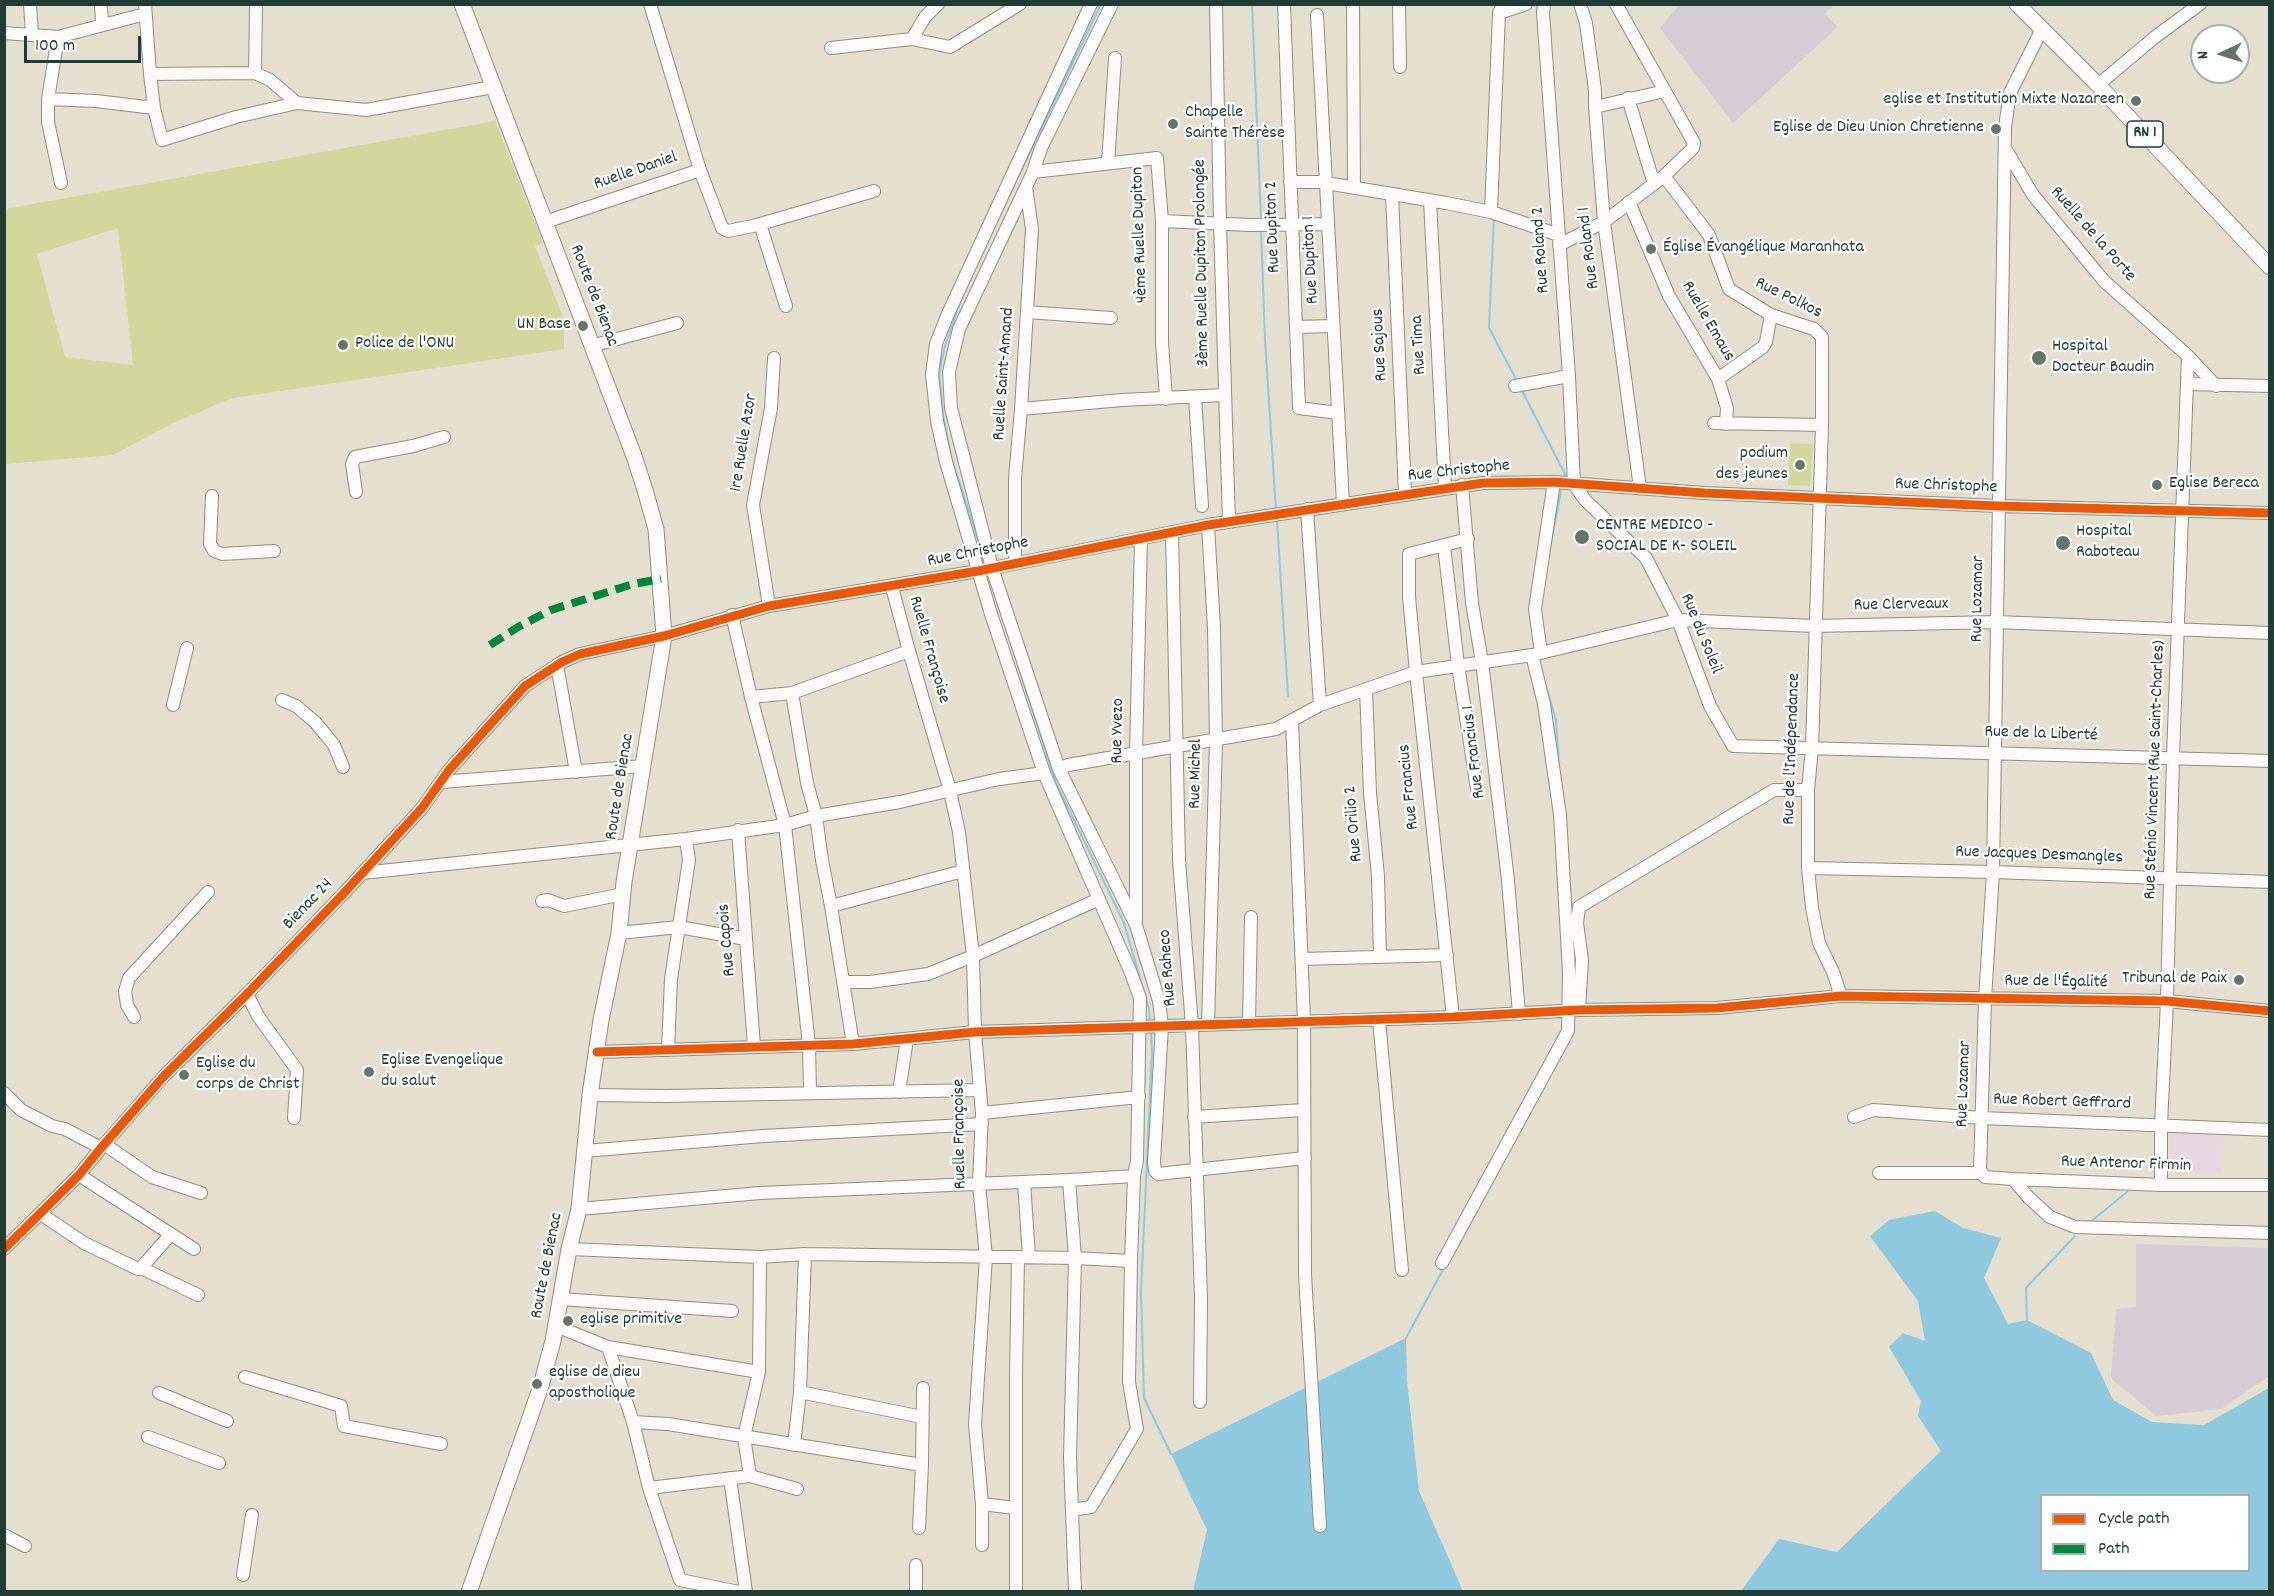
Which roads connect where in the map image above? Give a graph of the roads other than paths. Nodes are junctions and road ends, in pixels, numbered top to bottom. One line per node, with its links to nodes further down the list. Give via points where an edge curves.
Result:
1 (30, 4): 26 (street)
2 (101, 4): 23 (street)
3 (256, 4): 32 (street)
4 (462, 4): 35 (main road, Route de Bienac)
5 (650, 4): 44 (street)
6 (938, 4): 28 (street)
7 (1020, 4): 28 (street, via 950,47)
8 (1091, 4): 114 (street, via 936,344 932,374 937,420)
9 (1112, 4): 45 (street)
10 (1216, 4): 62 (street, 3ème Ruelle Dupiton Prolongée)
11 (1284, 4): 47 (street, Rue Dupiton 2)
12 (1353, 4): 52 (street)
13 (1399, 4): 31 (street)
14 (1526, 4): 20 (street)
15 (1580, 4): 40 (street, Rue Roland 1, via 1587,23)
16 (1616, 4): 36 (street)
17 (2017, 4): 24 (main road, RN 1)
18 (2200, 4): 34 (street)
19 (145, 9): 23 (street); 33 (street)
20 (1501, 9): 57 (street)
21 (1544, 9): 65 (street, Rue Roland 2)
22 (1317, 15): 50 (street, Rue Dupiton 1)
23 (102, 24): 27 (street)
24 (2042, 29): 34 (main road, RN 1); 42 (street, Rue Lozamar, via 2010,93)
25 (4, 33): 26 (street)
26 (32, 35): 27 (street)
27 (58, 37): 38 (street)
28 (912, 39): 29 (street)
29 (831, 48)
30 (1115, 58): 43 (street)
31 (1400, 67)
32 (255, 73): 33 (street); 39 (street, via 270,80)
33 (150, 74): 41 (street)
34 (2098, 85): 66 (main road, RN 1)
35 (494, 87): 39 (street, via 366,110); 59 (main road, Route de Bienac)
36 (1665, 91): 37 (street); 46 (street, via 1694,146)
37 (1628, 98): 40 (street); 49 (street)
38 (48, 99): 41 (street); 48 (street, via 48,122)
39 (297, 103): 41 (street, via 162,140)
40 (1595, 107): 60 (street, Rue Roland 1)
41 (154, 108)
42 (2004, 147): 75 (street, Ruelle de la Porte, via 2033,195 2104,281); 101 (street, Rue Lozamar)
43 (1108, 163): 45 (street, 4ème Ruelle Dupiton); 58 (street, 4ème Ruelle Dupiton, via 1157,158)
44 (700, 170): 59 (street, Ruelle Daniel); 61 (street, Ruelle Daniel, via 722,228 728,231)
45 (1033, 172): 51 (street)
46 (1664, 176): 49 (street); 69 (street, Rue Polkos, via 1709,234 1730,290)
47 (1290, 182): 50 (street); 64 (street, Rue Dupiton 2)
48 (61, 183)
49 (1654, 183): 56 (street)
50 (1326, 184): 52 (street); 63 (street, Rue Dupiton 1)
51 (1026, 187): 68 (street, Ruelle Saint-Amand, via 1032,230); 113 (street, via 959,329 949,372 951,408)
52 (1354, 188): 54 (street)
53 (874, 191): 61 (street, Ruelle Daniel)
54 (1392, 195): 55 (street); 96 (street, Rue Sajous)
55 (1430, 201): 57 (street); 93 (street, Rue Tima)
56 (1629, 202): 60 (street); 78 (street, Ruelle Emaus, via 1669,296)
57 (1493, 213): 65 (street)
58 (1162, 221): 62 (street); 85 (street, 4ème Ruelle Dupiton)
59 (545, 222): 74 (main road, Route de Bienac)
60 (1604, 222): 65 (street); 94 (street, Rue Roland 1)
61 (760, 224): 67 (street)
62 (1220, 224): 64 (street); 83 (street, 3ème Ruelle Dupiton Prolongée)
63 (1328, 224): 64 (street); 72 (street, Rue Dupiton 1)
64 (1292, 225): 73 (street, Rue Dupiton 2)
65 (1559, 240): 77 (street, Rue Roland 2)
66 (2270, 267)
67 (786, 306)
68 (1027, 312): 70 (street); 86 (street, Ruelle Saint-Amand)
69 (1771, 315): 78 (street, Ruelle Emaus, via 1763,348); 88 (street, Rue Polkos, via 1814,329 1822,337)
70 (1111, 318)
71 (677, 323): 74 (street)
72 (1333, 326): 73 (street); 87 (street, Rue Dupiton 1)
73 (1296, 327): 87 (street, Rue Dupiton 2, via 1299,408)
74 (591, 346): 123 (main road, Route de Bienac, via 634,456 656,529)
75 (2188, 356): 79 (street, Rue Sténio Vincent (Rue Saint-Charles)); 81 (street, Ruelle de la Porte)
76 (774, 358): 116 (street, 1re Ruelle Azor, via 771,408 753,505)
77 (1569, 376): 80 (street); 91 (street, Rue Roland 2)
78 (1718, 379): 88 (street, via 1727,408 1720,423)
79 (2187, 384): 81 (street); 103 (street, Rue Sténio Vincent (Rue Saint-Charles))
80 (1520, 385)
81 (2216, 386): 82 (street)
82 (2270, 386)
83 (1224, 395): 84 (street); 105 (street, 3ème Ruelle Dupiton Prolongée)
84 (1195, 397): 85 (street); 100 (street)
85 (1166, 399): 86 (street)
86 (1022, 409): 112 (street, Ruelle Saint-Amand, via 1015,478)
87 (1338, 413): 99 (street, Rue Dupiton 1)
88 (1822, 425): 98 (street, Rue Polkos)
89 (444, 437): 95 (street, via 356,456 352,464)
90 (1554, 483): 91 (street, Rue Christophe); 92 (street, Rue Christophe); 126 (street, via 1536,609)
91 (1574, 484): 94 (street, Rue Christophe); 118 (street, Rue du Soleil, via 1585,500 1646,558)
92 (1462, 486): 93 (street, Rue Christophe); 109 (street, Rue Francius 1)
93 (1445, 488): 96 (street, Rue Christophe)
94 (1640, 488): 98 (street, Rue Christophe)
95 (356, 492)
96 (1406, 494): 99 (street, Rue Christophe)
97 (212, 496): 111 (street, via 211,548 222,554)
98 (1819, 498): 101 (street, Rue Christophe); 120 (street, Rue de l'Indépendance)
99 (1342, 503): 102 (street, Rue Christophe)
100 (1202, 506)
101 (1998, 506): 103 (street, Rue Christophe); 119 (street, Rue Lozamar)
102 (1307, 509): 105 (street, Rue Christophe); 136 (street)
103 (2182, 511): 104 (street, Rue Christophe); 121 (street, Rue Sténio Vincent (Rue Saint-Charles))
104 (2270, 513)
105 (1229, 522): 106 (street, Rue Christophe)
106 (1208, 525): 107 (street, Rue Christophe); 138 (street, Rue Michel)
107 (1172, 532): 108 (street, Rue Christophe); 139 (street, Rue Raheco)
108 (1141, 538): 112 (street, Rue Christophe); 142 (street, Rue Yvezo)
109 (1468, 539): 110 (street); 127 (street, Rue Francius 1, via 1472,603)
110 (1444, 546): 129 (street); 130 (street, Rue Francius, via 1409,554)
111 (274, 551)
112 (1015, 562): 113 (street, Rue Christophe)
113 (992, 568): 114 (street, Rue Christophe); 147 (street)
114 (978, 571): 115 (street, Rue Christophe); 149 (street)
115 (892, 587): 116 (street, Rue Christophe); 125 (street, Ruelle Françoise)
116 (769, 606): 117 (street, Rue Christophe)
117 (732, 615): 123 (street, Rue Christophe); 133 (street)
118 (1678, 620): 120 (street, Rue Clerveaux); 126 (street, Rue Clerveaux); 140 (street, Rue du Soleil, via 1710,706 1732,746)
119 (1997, 622): 120 (street, Rue Clerveaux); 121 (street, Rue Clerveaux); 141 (street, Rue Lozamar)
120 (1814, 626): 140 (street, Rue de l'Indépendance)
121 (2179, 628): 122 (street, Rue Clerveaux); 143 (street, Rue Sténio Vincent (Rue Saint-Charles))
122 (2270, 633)
123 (664, 636): 128 (street, Bienac 24, via 580,654); 145 (main road, Route de Bienac)
124 (188, 648): 135 (street)
125 (909, 651): 132 (street); 153 (street, Ruelle Françoise)
126 (1536, 654): 127 (street, Rue Clerveaux); 184 (street, via 1560,815)
127 (1482, 662): 129 (street, Rue Clerveaux); 186 (street, Rue Francius 1, via 1508,880)
128 (557, 665): 148 (street); 150 (street, Bienac 24, via 525,686)
129 (1458, 665): 130 (street, Rue Clerveaux); 151 (street)
130 (1416, 672): 131 (street, Rue Clerveaux); 175 (street, Rue Francius)
131 (1366, 689): 136 (street, Rue Clerveaux); 177 (street, Rue Orilio 2)
132 (792, 693): 133 (street); 154 (street)
133 (751, 698): 155 (street)
134 (282, 700): 146 (street, via 315,722 334,745)
135 (173, 705)
136 (1320, 705): 137 (street, Rue Clerveaux)
137 (1292, 721): 138 (street, Rue Clerveaux, via 1276,729); 178 (street)
138 (1216, 740): 139 (street, Rue Clerveaux); 192 (street, Rue Michel)
139 (1178, 747): 142 (street, Rue Clerveaux); 194 (street, Rue Raheco, via 1179,860)
140 (1812, 748): 141 (street, Rue de la Liberté); 152 (street, Rue de l'Indépendance)
141 (1993, 752): 143 (street, Rue de la Liberté); 161 (street, Rue Lozamar)
142 (1136, 755): 147 (street, Rue Clerveaux); 171 (street, Rue Yvezo)
143 (2173, 757): 144 (street, Rue de la Liberté); 163 (street, Rue Sténio Vincent (Rue Saint-Charles))
144 (2270, 761)
145 (644, 766): 148 (street); 158 (main road, Route de Bienac)
146 (343, 767)
147 (1059, 769): 171 (street)
148 (576, 772): 150 (street)
149 (1044, 773): 153 (street); 167 (street)
150 (441, 782): 162 (street, Bienac 24)
151 (1477, 789)
152 (1808, 790): 159 (street, Rue de l'Indépendance); 184 (street, via 1774,790 1579,906 1582,960)
153 (950, 791): 154 (street); 160 (street, Ruelle Françoise, via 960,832)
154 (816, 816): 155 (street); 169 (street)
155 (785, 825): 156 (street); 199 (street)
156 (738, 830): 157 (street); 174 (street, Rue Capois)
157 (686, 838): 158 (street); 172 (street, via 689,860)
158 (632, 844): 162 (street); 166 (main road, Route de Bienac)
159 (1808, 868): 161 (street, Rue Jacques Desmangles); 181 (street, Rue de l'Indépendance, via 1819,943)
160 (963, 871): 169 (street); 176 (street, Ruelle Françoise)
161 (1993, 872): 163 (street, Rue Jacques Desmangles); 182 (street, Rue Lozamar)
162 (362, 873): 180 (street, Bienac 24)
163 (2170, 878): 164 (street, Rue Jacques Desmangles); 183 (street, Rue Sténio Vincent (Rue Saint-Charles))
164 (2270, 882)
165 (208, 892): 187 (street, via 129,978 125,991)
166 (623, 894): 168 (street, via 564,906); 173 (main road, Route de Bienac)
167 (1099, 899): 176 (street); 195 (street, via 1136,985)
168 (542, 901)
169 (831, 906): 179 (street)
170 (1251, 917): 191 (street)
171 (1136, 926): 193 (street, via 1159,1001)
172 (679, 927): 173 (street); 174 (street); 201 (street, via 671,979)
173 (618, 933): 202 (main road, Route de Bienac)
174 (746, 939): 200 (street, Rue Capois)
175 (1447, 955): 177 (street); 188 (street, Rue Francius)
176 (973, 956): 179 (street, via 928,974); 196 (street, Ruelle Françoise)
177 (1380, 957): 178 (street)
178 (1302, 959): 190 (street)
179 (843, 982): 198 (street)
180 (247, 994): 211 (street, via 297,1070); 217 (street, Bienac 24, via 164,1076)
181 (1841, 996): 182 (street, Rue de l'Égalité); 184 (street, Rue de l'Égalité, via 1718,1008)
182 (1985, 999): 183 (street, Rue de l'Égalité); 214 (street, Rue Lozamar)
183 (2167, 1001): 185 (street, Rue de l'Égalité); 215 (street, Rue Sténio Vincent (Rue Saint-Charles))
184 (1574, 1011): 186 (street, Rue de l'Égalité); 245 (street, via 1568,1031)
185 (2270, 1011)
186 (1519, 1014): 188 (street, Rue de l'Égalité)
187 (134, 1017)
188 (1453, 1017): 189 (street, Rue de l'Égalité)
189 (1379, 1020): 190 (street, Rue de l'Égalité); 247 (street)
190 (1304, 1021): 191 (street, Rue de l'Égalité); 209 (street)
191 (1249, 1023): 192 (street, Rue de l'Égalité)
192 (1208, 1025): 194 (street, Rue de l'Égalité)
193 (1161, 1026): 194 (street, Rue de l'Égalité); 195 (street, Rue de l'Égalité); 220 (street, via 1155,1171 1158,1174)
194 (1191, 1026): 213 (street, Rue Raheco)
195 (1141, 1027): 196 (street, Rue de l'Égalité); 208 (street)
196 (975, 1032): 197 (street, Rue de l'Égalité); 203 (street, Ruelle Françoise)
197 (907, 1039): 198 (street, Rue de l'Égalité); 205 (street)
198 (853, 1044): 199 (street, Rue de l'Égalité)
199 (809, 1046): 200 (street, Rue de l'Égalité); 204 (street)
200 (754, 1047): 201 (street, Rue de l'Égalité)
201 (668, 1050): 202 (street, Rue de l'Égalité)
202 (597, 1052): 207 (main road, Route de Bienac)
203 (980, 1089): 205 (street); 212 (street, Ruelle Françoise)
204 (810, 1092): 205 (street); 207 (street)
205 (899, 1092)
206 (4, 1093): 217 (street, via 21,1110)
207 (590, 1095): 218 (main road, Route de Bienac)
208 (1139, 1097): 212 (street); 224 (street)
209 (1303, 1110): 213 (street); 219 (street)
210 (1854, 1117): 214 (street, Rue Robert Geffrard, via 1873,1110)
211 (294, 1118)
212 (982, 1118): 218 (street); 228 (street, Ruelle Françoise)
213 (1194, 1118): 220 (street, Rue Raheco)
214 (1982, 1118): 215 (street, Rue Robert Geffrard); 222 (street, Rue Lozamar)
215 (2161, 1125): 216 (street, Rue Robert Geffrard); 229 (street, Rue Sténio Vincent (Rue Saint-Charles))
216 (2270, 1130)
217 (102, 1146): 223 (street, Bienac 24); 231 (street, via 152,1176)
218 (585, 1151): 232 (main road, Route de Bienac)
219 (1305, 1158): 220 (street); 276 (street, via 1305,1275)
220 (1197, 1170): 258 (street, Rue Raheco)
221 (1879, 1173): 222 (street, Rue Antenor Firmin)
222 (1982, 1174): 225 (street, Rue Antenor Firmin)
223 (79, 1175): 233 (street, Bienac 24); 235 (street)
224 (1134, 1176): 226 (street); 244 (street)
225 (2013, 1179): 229 (street, Rue Antenor Firmin); 234 (street, via 2050,1217 2075,1227)
226 (1069, 1180): 227 (street); 243 (street)
227 (1024, 1182): 228 (street); 242 (street)
228 (979, 1184): 232 (street, via 760,1193); 241 (street, Ruelle Françoise)
229 (2161, 1185): 230 (street, Rue Antenor Firmin)
230 (2270, 1185)
231 (201, 1192)
232 (579, 1209): 238 (main road, Route de Bienac)
233 (41, 1214): 236 (street, Bienac 24); 246 (street, via 84,1244)
234 (2270, 1233)
235 (171, 1234): 237 (street); 246 (street)
236 (4, 1249)
237 (194, 1249)
238 (569, 1249): 240 (street); 249 (main road, Route de Bienac)
239 (805, 1254): 240 (street); 241 (street); 256 (street)
240 (760, 1257): 253 (street)
241 (986, 1257): 242 (street); 272 (street, Ruelle Françoise, via 975,1424)
242 (1024, 1257): 243 (street); 273 (street)
243 (1075, 1258): 244 (street); 274 (street)
244 (1131, 1261): 274 (street, via 1129,1382 1137,1429 1091,1507)
245 (1442, 1263)
246 (141, 1268): 248 (street)
247 (1402, 1270)
248 (198, 1295)
249 (560, 1299): 250 (street); 251 (main road, Route de Bienac)
250 (732, 1311)
251 (556, 1326): 252 (street); 283 (main road, Route de Bienac, via 540,1389)
252 (608, 1347): 253 (street); 261 (street)
253 (759, 1372): 263 (street)
254 (245, 1377): 264 (street, via 341,1406 344,1426)
255 (923, 1388): 259 (street)
256 (800, 1392): 259 (street); 265 (street)
257 (159, 1393): 260 (street)
258 (1200, 1402)
259 (922, 1417): 267 (street)
260 (227, 1421)
261 (633, 1422): 263 (street); 270 (street)
262 (148, 1437): 266 (street)
263 (744, 1437): 265 (street); 268 (street)
264 (441, 1444)
265 (794, 1445): 267 (street)
266 (219, 1463)
267 (922, 1466): 277 (street)
268 (750, 1476): 269 (street); 271 (street)
269 (730, 1478): 270 (street); 285 (street)
270 (649, 1488): 284 (street, via 680,1580)
271 (797, 1489)
272 (982, 1504): 273 (street); 279 (street, Ruelle Françoise)
273 (1015, 1508): 287 (street)
274 (1072, 1510): 288 (street)
275 (252, 1515): 282 (street)
276 (1320, 1526)
277 (919, 1528)
278 (4, 1535): 280 (street)
279 (982, 1545)
280 (25, 1546)
281 (916, 1565): 286 (street)
282 (243, 1575)
283 (469, 1592)
284 (739, 1592)
285 (746, 1592)
286 (916, 1592)
287 (1016, 1592)
288 (1075, 1592)

